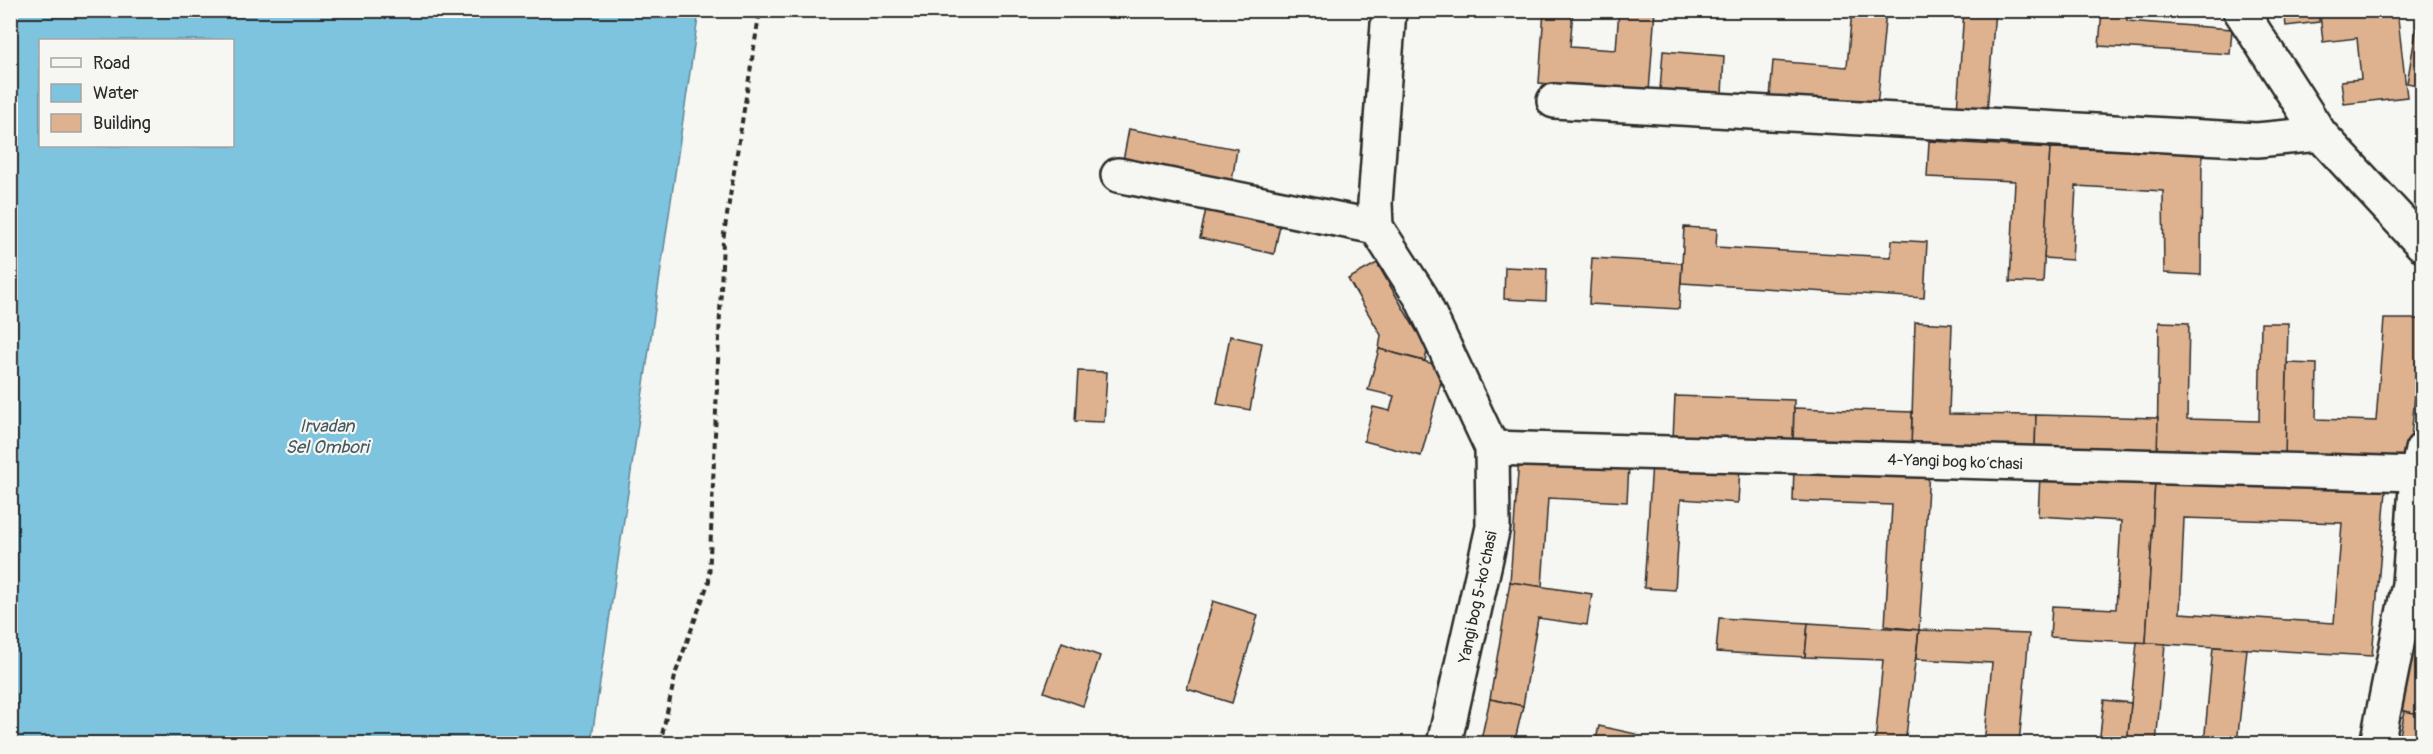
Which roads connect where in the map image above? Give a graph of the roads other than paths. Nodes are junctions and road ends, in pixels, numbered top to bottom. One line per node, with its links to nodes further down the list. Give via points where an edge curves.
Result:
1 (1389, 10): 6 (street)
2 (2240, 10): 4 (street)
3 (1554, 101): 4 (street, via 2257,140)
4 (2319, 134): 7 (street)
5 (1118, 175): 6 (street)
6 (1376, 227): 8 (street, via 1421,297)
7 (2422, 244)
8 (1492, 448): 9 (street, 4-Yangi bog koʼchasi); 10 (street, Yangi bog 5-koʼchasi, via 1492,526)
9 (2420, 462): 11 (street, 4-Yangi bog koʼchasi, via 2409,584)
10 (1444, 744)
11 (2376, 744)

